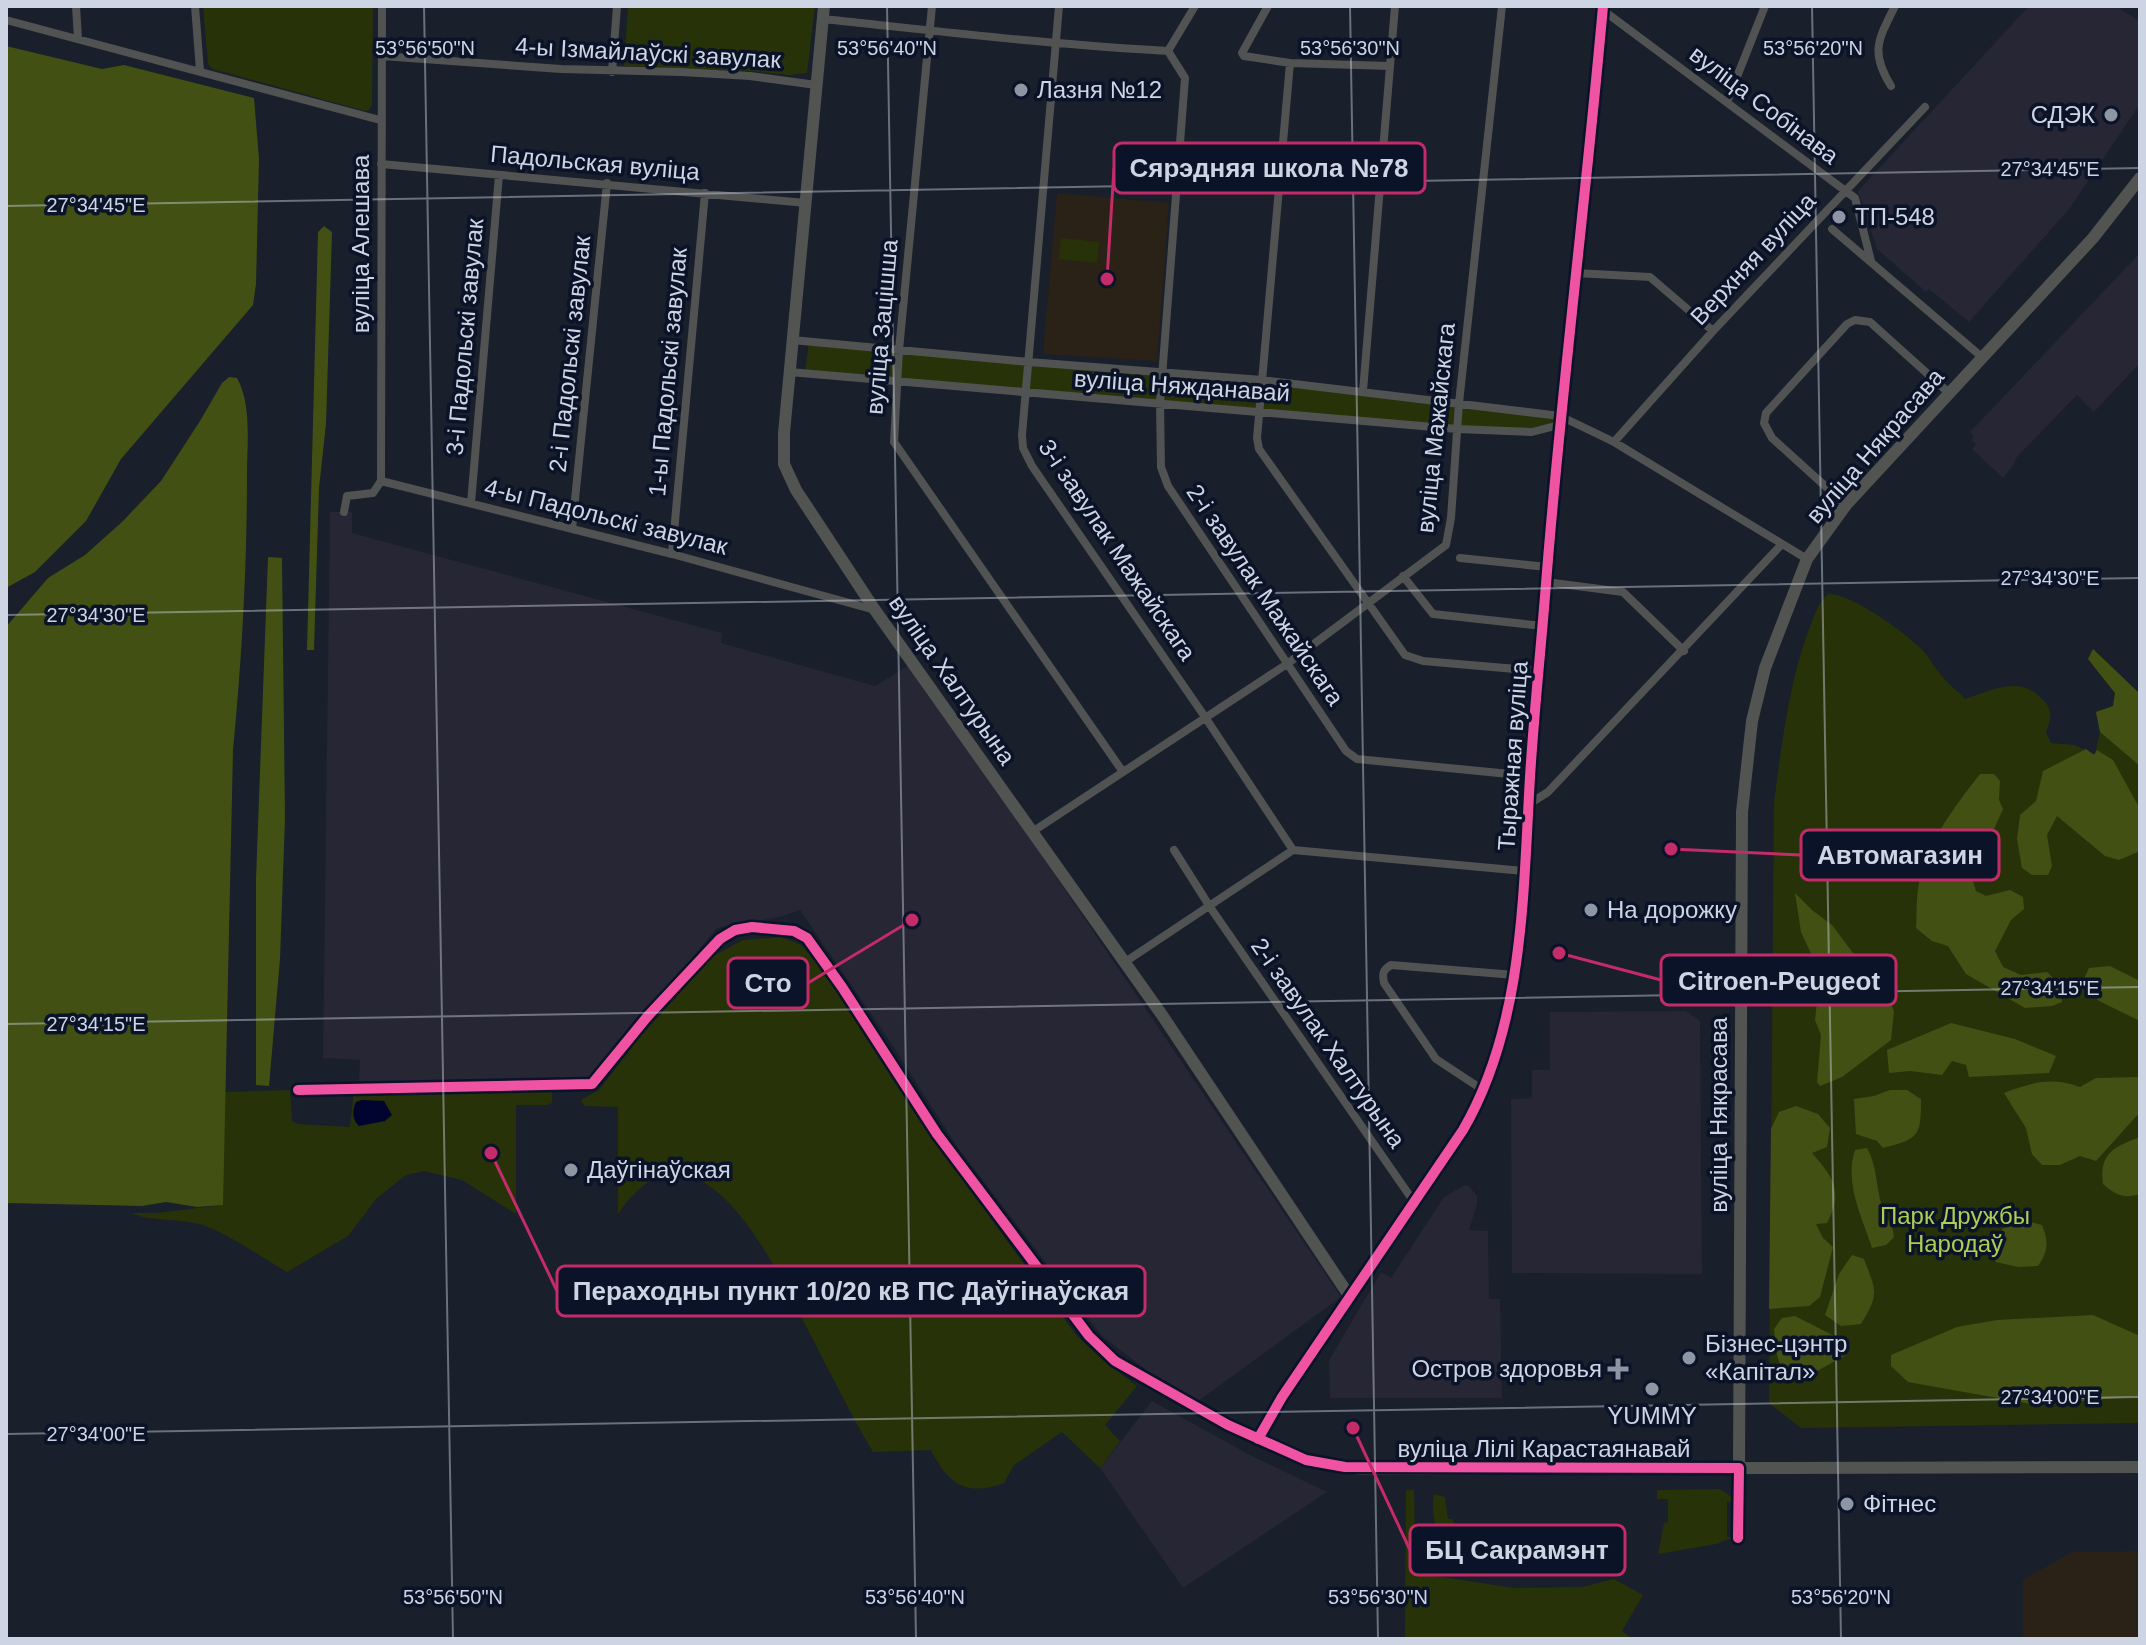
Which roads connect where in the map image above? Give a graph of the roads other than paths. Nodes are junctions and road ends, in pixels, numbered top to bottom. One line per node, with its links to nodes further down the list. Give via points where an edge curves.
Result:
1 (76, 6): 17 (street)
2 (195, 6): 23 (street)
3 (382, 6): 20 (street, вуліца Алешава)
4 (617, 6): 24 (street)
5 (932, 6): 16 (street, вуліца Зацішша)
6 (1059, 6): 18 (street, 3-і завулак Мажайскага)
7 (1195, 6): 19 (street)
8 (1268, 6): 21 (street, via 1242,53 1251,59)
9 (1395, 6): 22 (street)
10 (1502, 6): 53 (street, вуліца Мажайскага)
11 (1765, 6): 27 (street)
12 (1895, 6): 26 (street, via 1878,45 1879,67)
13 (1601, 7): 27 (street, вуліца Собінава); 39 (street, Тыражная вуліца)
14 (823, 12): 16 (street); 25 (street, вуліца Халтурына)
15 (6, 20): 17 (street)
16 (930, 30): 18 (street); 42 (street, вуліца Зацішша)
17 (78, 39): 23 (street)
18 (1056, 45): 19 (street); 44 (street, 3-і завулак Мажайскага)
19 (1168, 51): 45 (street, 2-і завулак Мажайскага, via 1185,78)
20 (382, 56): 24 (street, 4-ы Ізмайлаўскі завулак); 29 (street, вуліца Алешава)
21 (1290, 63): 22 (street); 47 (street)
22 (1390, 66): 49 (street)
23 (200, 71): 29 (street)
24 (612, 72): 25 (street, 4-ы Ізмайлаўскі завулак, via 750,76)
25 (816, 85): 36 (street, вуліца Халтурына)
26 (1891, 86)
27 (1727, 102): 34 (street, вуліца Собінава)
28 (1925, 107): 34 (street, Верхняя вуліца)
29 (380, 120): 30 (street, вуліца Алешава)
30 (381, 164): 31 (street, Падольская вуліца); 60 (street, вуліца Алешава)
31 (499, 175): 33 (street, Падольская вуліца); 61 (street, 3-і Падольскі завулак)
32 (2140, 178): 43 (street, вуліца Някрасава, via 2093,238)
33 (607, 183): 35 (street, Падольская вуліца); 64 (street, 2-і Падольскі завулак)
34 (1845, 190): 38 (street, вуліца Собінава, via 1855,198); 40 (street, Верхняя вуліца)
35 (705, 193): 36 (street, Падольская вуліца); 66 (street, 1-ы Падольскі завулак)
36 (806, 203): 41 (street, вуліца Халтурына)
37 (1832, 229): 38 (street)
38 (1871, 261): 43 (street)
39 (1576, 273): 40 (street, via 1650,277); 55 (street, Тыражная вуліца)
40 (1713, 331): 59 (street, Верхняя вуліца)
41 (792, 340): 42 (street, вуліца Няжданавай); 46 (street, вуліца Халтурына)
42 (899, 350): 44 (street, вуліца Няжданавай); 48 (street, вуліца Зацішша)
43 (1983, 358): 51 (street, вуліца Някрасава)
44 (1029, 362): 45 (street, вуліца Няжданавай); 50 (street, 3-і завулак Мажайскага)
45 (1162, 371): 47 (street, вуліца Няжданавай); 52 (street, 2-і завулак Мажайскага)
46 (789, 372): 48 (street, вуліца Няжданавай); 73 (street, вуліца Халтурына, via 783,447 789,478)
47 (1262, 380): 49 (street, вуліца Няжданавай); 54 (street)
48 (897, 382): 50 (street, вуліца Няжданавай); 79 (street, вуліца Зацішша, via 894,442)
49 (1363, 391): 53 (street, вуліца Няжданавай)
50 (1025, 394): 52 (street, вуліца Няжданавай); 78 (street, 3-і завулак Мажайскага, via 1025,455)
51 (1950, 394): 62 (street, вуліца Някрасава); 62 (street, via 1870,322 1847,324 1766,413 1764,423 1772,438)
52 (1160, 403): 54 (street, вуліца Няжданавай); 76 (street, 2-і завулак Мажайскага, via 1161,467 1168,486)
53 (1459, 403): 55 (street, вуліца Няжданавай); 58 (street, вуліца Мажайскага)
54 (1260, 410): 58 (street, вуліца Няжданавай); 72 (street, via 1259,449)
55 (1560, 416): 56 (street, вуліца Няжданавай); 57 (street, Тыражная вуліца)
56 (1571, 420): 57 (street, вуліца Няжданавай); 59 (street, вуліца Няжданавай)
57 (1559, 426): 58 (street, вуліца Няжданавай, via 1532,432); 69 (street, Тыражная вуліца)
58 (1457, 429): 70 (street, вуліца Мажайскага, via 1448,538 1442,549)
59 (1614, 442): 65 (street, вуліца Няжданавай)
60 (381, 481): 61 (street, 4-ы Падольскі завулак); 63 (street, via 373,493 347,496)
61 (471, 503): 64 (street, 4-ы Падольскі завулак)
62 (1846, 505): 68 (street, вуліца Някрасава)
63 (344, 512)
64 (572, 529): 66 (street, 4-ы Падольскі завулак)
65 (1782, 544): 68 (street, вуліца Няжданавай); 75 (street)
66 (672, 554): 73 (street, 4-ы Падольскі завулак)
67 (1460, 558): 69 (street)
68 (1807, 559): 95 (street, вуліца Някрасава, via 1765,668 1745,774)
69 (1547, 567): 71 (street, Тыражная вуліца)
70 (1403, 576): 72 (street, вуліца Мажайскага); 74 (street, via 1433,614)
71 (1546, 582): 74 (street, Тыражная вуліца); 75 (street, via 1623,592)
72 (1366, 603): 76 (street, вуліца Мажайскага); 77 (street, via 1414,660)
73 (875, 610): 82 (street, вуліца Халтурына)
74 (1543, 626): 77 (street, Тыражная вуліца)
75 (1684, 651): 81 (street, via 1548,792)
76 (1287, 664): 78 (street, вуліца Мажайскага); 80 (street, 2-і завулак Мажайскага, via 1346,751 1357,759)
77 (1539, 671): 80 (street, Тыражная вуліца)
78 (1205, 717): 79 (street, вуліца Мажайскага); 84 (street, 3-і завулак Мажайскага)
79 (1123, 772): 82 (street, вуліца Мажайскага)
80 (1530, 776): 81 (street, Тыражная вуліца)
81 (1529, 804): 85 (street, Тыражная вуліца)
82 (1032, 832): 87 (street, вуліца Халтурына)
83 (1174, 850): 86 (street, 2-і завулак Халтурына)
84 (1293, 850): 85 (street); 86 (street)
85 (1524, 871): 88 (street, Тыражная вуліца)
86 (1210, 907): 87 (street); 91 (street, 2-і завулак Халтурына)
87 (1125, 962): 92 (street, вуліца Халтурына)
88 (1515, 975): 90 (street, Тыражная вуліца); 90 (street, via 1391,965 1383,974 1436,1059)
89 (298, 1090): 93 (street, via 592,1084 720,939 752,927 801,933 937,1134 1089,1336 1115,1361)
90 (1483, 1090): 91 (street, Тыражная вуліца)
91 (1414, 1202): 92 (street, Тыражная вуліца)
92 (1350, 1297): 93 (street, Тыражная вуліца)
93 (1258, 1439): 95 (street, вуліца Лілі Карастаянавай, via 1306,1460 1360,1469)
94 (2140, 1467): 95 (street, вуліца Лілі Карастаянавай)
95 (1739, 1468): 96 (street)
96 (1738, 1538)

